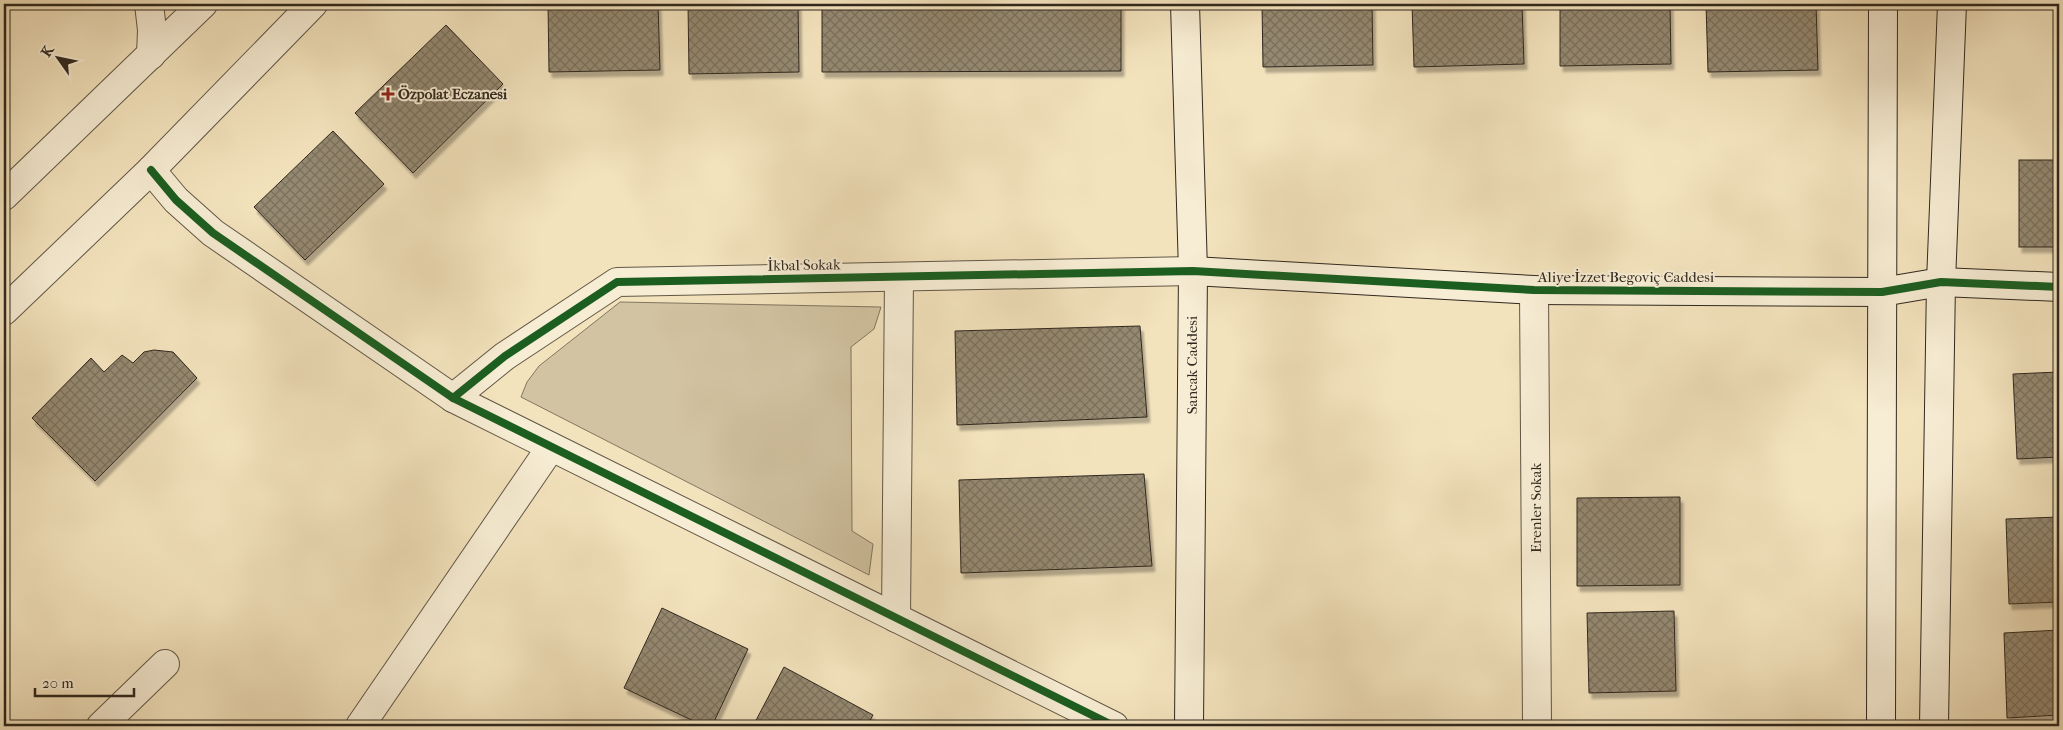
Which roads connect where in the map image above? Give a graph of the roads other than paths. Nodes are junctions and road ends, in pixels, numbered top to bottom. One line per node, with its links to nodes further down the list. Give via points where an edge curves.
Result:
1 (149, 4): 7 (street)
2 (203, 4): 7 (street)
3 (313, 4): 8 (street)
4 (1185, 4): 10 (street, Sancak Caddesi)
5 (1884, 4): 15 (street)
6 (1952, 4): 12 (street)
7 (152, 55): 9 (street)
8 (152, 170): 16 (street); 17 (street, via 176,200 213,233)
9 (4, 196)
10 (1193, 271): 11 (street, İkbal Sokak); 14 (street, Aliye İzzet Begoviç Caddesi); 24 (street, Sancak Caddesi)
11 (898, 277): 17 (street, İkbal Sokak, via 617,282 505,356); 19 (street)
12 (1941, 282): 13 (street, Aliye İzzet Begoviç Caddesi); 15 (street, Aliye İzzet Begoviç Caddesi); 27 (street)
13 (2059, 287)
14 (1534, 290): 15 (street, Aliye İzzet Begoviç Caddesi); 25 (street, Erenler Sokak)
15 (1882, 292): 26 (street)
16 (4, 311)
17 (453, 398): 18 (street)
18 (551, 447): 19 (street); 22 (street)
19 (896, 618): 23 (street)
20 (165, 664): 21 (street)
21 (101, 726)
22 (360, 726)
23 (1114, 726)
24 (1189, 726)
25 (1537, 726)
26 (1881, 726)
27 (1934, 726)

